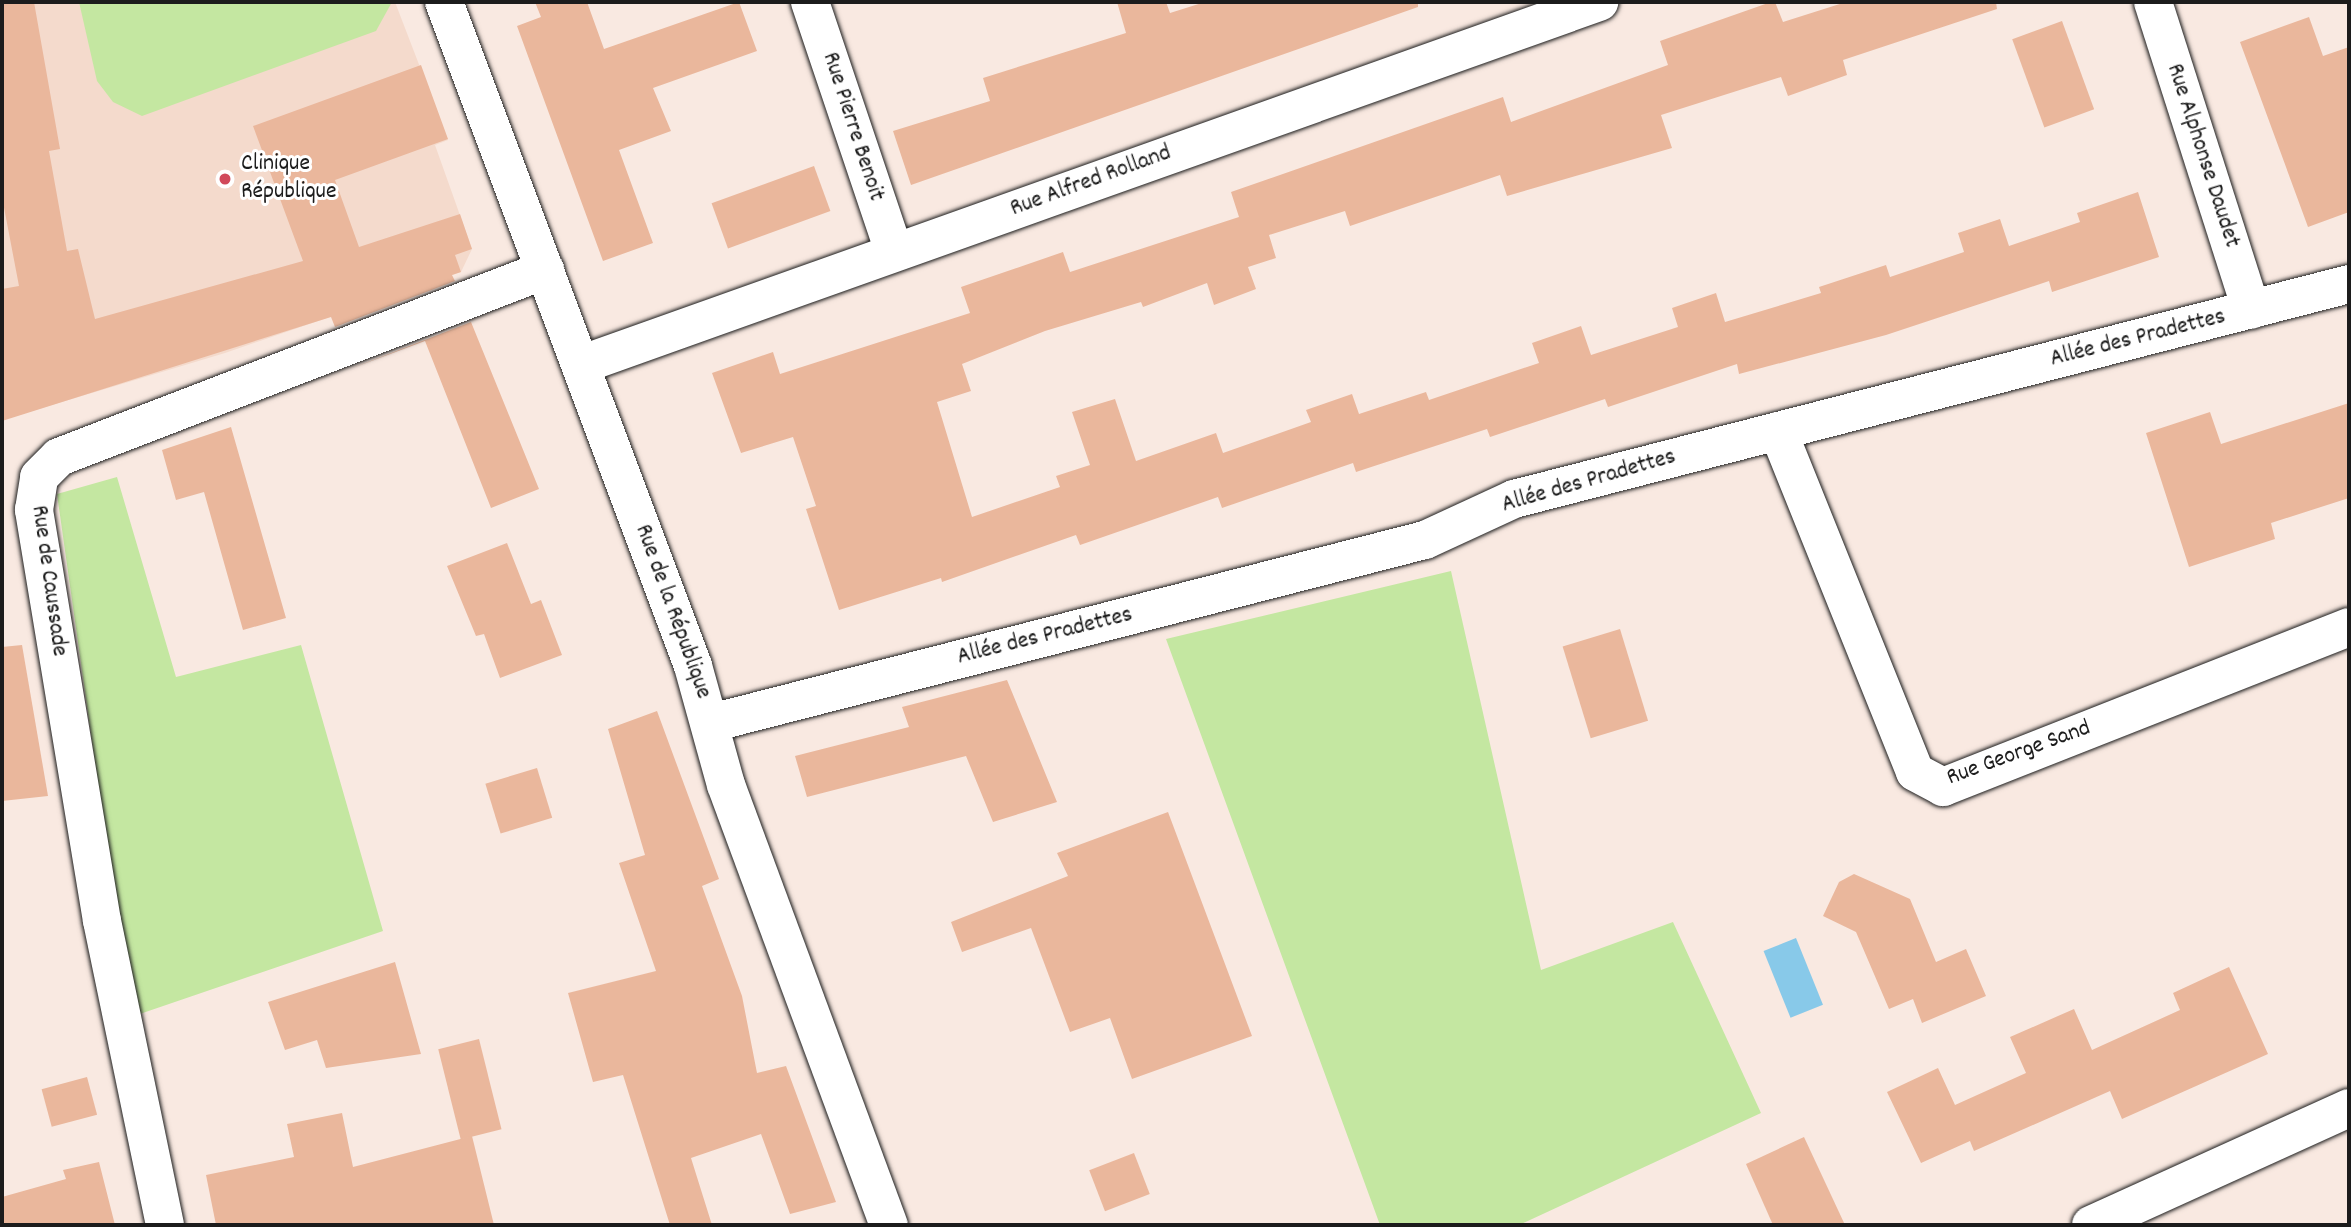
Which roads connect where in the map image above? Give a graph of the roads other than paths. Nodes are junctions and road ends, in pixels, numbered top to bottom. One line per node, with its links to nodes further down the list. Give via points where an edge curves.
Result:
1 (444, 2): 6 (street, Rue de la République)
2 (810, 2): 5 (street, Rue Pierre Benoit)
3 (1599, 2): 5 (street, Rue Alfred Rolland)
4 (2152, 2): 8 (street, Rue Alphonse Daudet)
5 (894, 252): 9 (street, Rue Alfred Rolland)
6 (545, 270): 9 (street, Rue de la République); 14 (street, Rue de Caussade, via 59,457 39,477 34,510 102,921)
7 (2349, 284): 8 (street, Allée des Pradettes)
8 (2250, 310): 10 (street, Allée des Pradettes)
9 (583, 364): 12 (street, Rue de la République)
10 (1778, 431): 11 (street, Rue George Sand, via 1915,772 1943,787); 12 (street, Allée des Pradettes, via 1514,499 1425,540)
11 (2349, 627)
12 (711, 723): 15 (street, Rue de la République, via 726,785)
13 (2349, 1108): 16 (street)
14 (165, 1225)
15 (889, 1225)
16 (2091, 1225)

